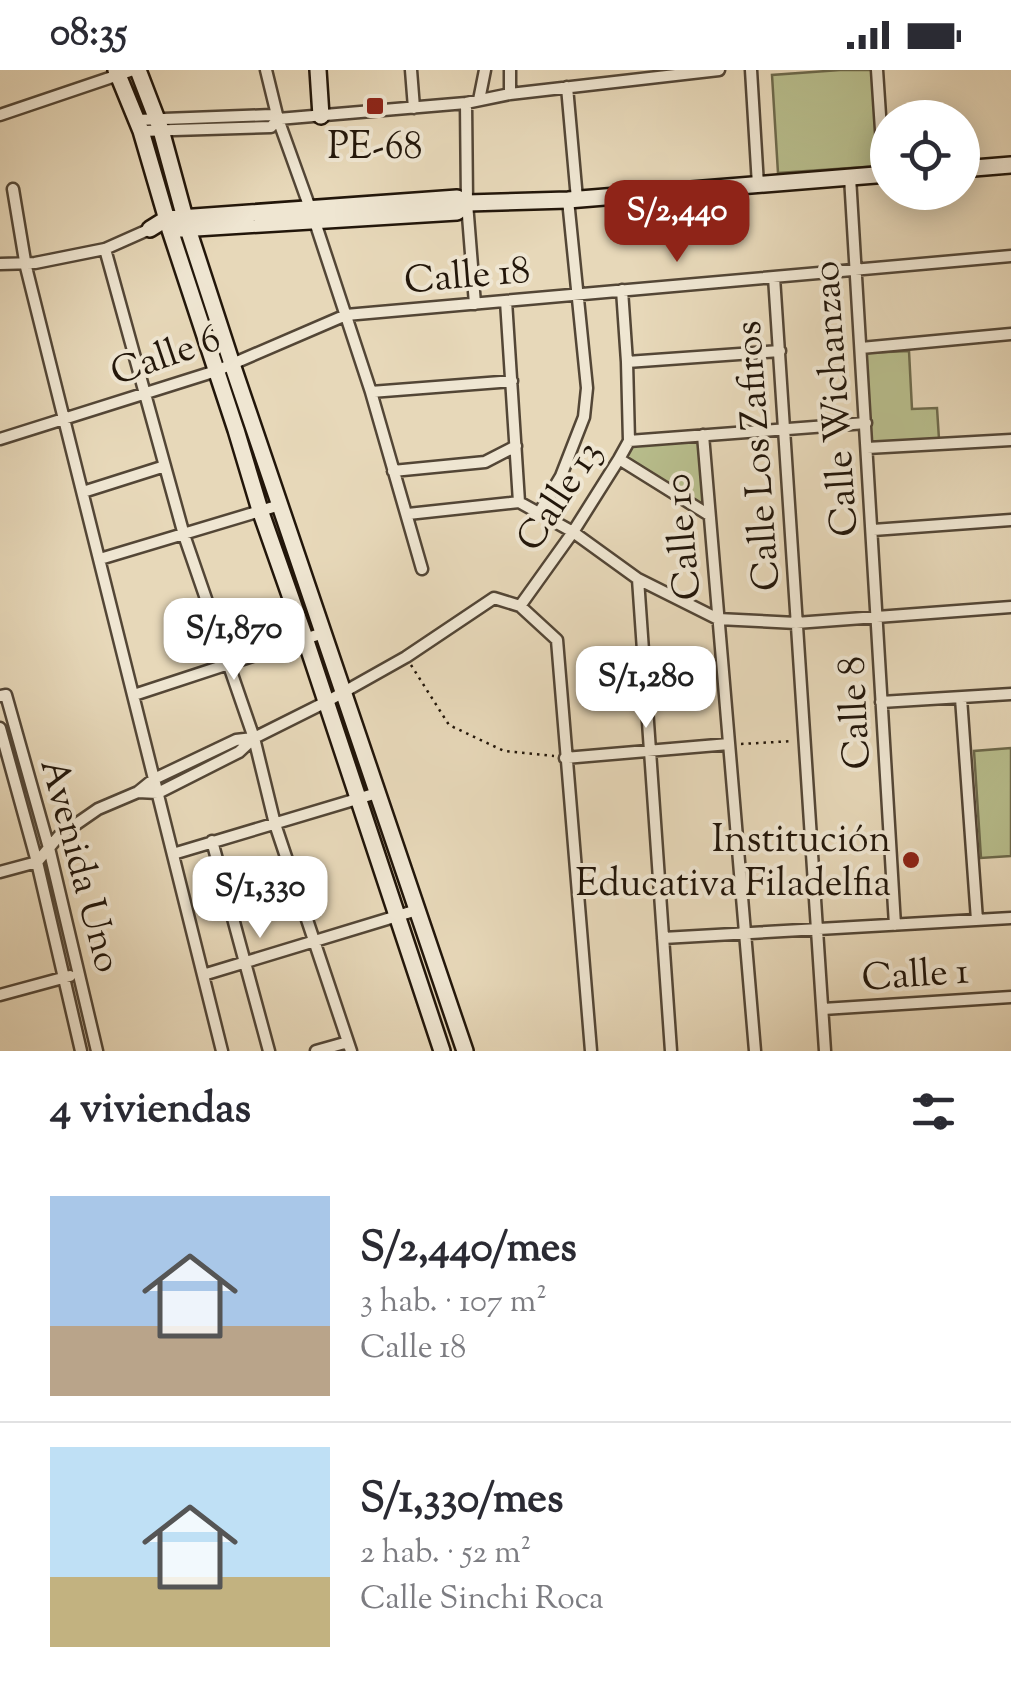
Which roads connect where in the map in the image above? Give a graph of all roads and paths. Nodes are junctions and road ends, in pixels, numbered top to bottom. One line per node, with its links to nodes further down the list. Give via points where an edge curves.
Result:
1 (266, 70): 18 (street)
2 (318, 70): 17 (street)
3 (412, 70): 15 (street)
4 (485, 70): 12 (street)
5 (510, 70): 11 (street)
6 (719, 70): 10 (street)
7 (750, 70): 25 (street)
8 (877, 70): 13 (street)
9 (126, 71): 16 (street); 19 (street); 20 (street)
10 (567, 88): 11 (street); 27 (street)
11 (510, 94): 12 (street)
12 (479, 100): 14 (street)
13 (880, 100)
14 (466, 103): 15 (street); 28 (street)
15 (414, 108): 17 (street)
16 (0, 115)
17 (320, 116): 18 (street)
18 (278, 119): 19 (street, via 271,126); 29 (street)
19 (159, 125): 20 (street); 30 (street)
20 (139, 126): 31 (street)
21 (1011, 165): 22 (street)
22 (980, 167)
23 (870, 176): 24 (street)
24 (850, 178): 25 (street); 37 (street, Calle Wichanzao)
25 (758, 184): 27 (street)
26 (12, 189): 35 (street)
27 (573, 199): 28 (street); 40 (street)
28 (468, 203): 29 (street, via 457,198); 42 (street)
29 (313, 215): 30 (street); 43 (street)
30 (186, 223): 31 (street); 48 (street)
31 (168, 225): 32 (street); 49 (street)
32 (150, 229): 33 (street)
33 (105, 249): 35 (street); 52 (street)
34 (1011, 256): 37 (street, Calle 18)
35 (26, 263): 36 (street); 53 (street)
36 (0, 264)
37 (856, 270): 38 (street, Calle 18); 45 (street, Calle Wichanzao)
38 (774, 277): 39 (street, Calle 18); 46 (street, Calle Los Zafiros)
39 (622, 290): 40 (street, Calle 18); 47 (street, Calle 13)
40 (577, 294): 41 (street, Calle 18); 69 (street, via 584,417)
41 (506, 301): 42 (street, Calle 18); 50 (street)
42 (475, 304): 43 (street, Calle 18)
43 (346, 315): 48 (street, Calle 6); 51 (street)
44 (1011, 334): 45 (street)
45 (861, 348): 54 (street, Calle Wichanzao)
46 (780, 351): 47 (street); 55 (street, Calle Los Zafiros)
47 (627, 362): 59 (street, Calle 13)
48 (232, 364): 49 (street, Calle 6); 67 (street)
49 (216, 371): 52 (street, Calle 6); 68 (street)
50 (512, 381): 51 (street); 60 (street)
51 (371, 392): 64 (street)
52 (146, 394): 53 (street, Calle 6); 63 (street)
53 (65, 419): 57 (street, Calle 6); 65 (street)
54 (866, 423): 55 (street); 61 (street, Calle Wichanzao)
55 (785, 429): 56 (street); 83 (street, Calle Los Zafiros)
56 (702, 435): 59 (street); 71 (street, Calle 10)
57 (0, 439)
58 (1011, 440): 61 (street)
59 (628, 441): 62 (street, Calle 13)
60 (516, 446): 64 (street, via 484,462); 66 (street)
61 (868, 448): 73 (street, Calle Wichanzao)
62 (620, 460): 71 (street); 74 (street, Calle 13)
63 (165, 466): 65 (street); 75 (street)
64 (392, 471): 70 (street)
65 (83, 492): 76 (street)
66 (519, 502): 69 (street); 70 (street)
67 (280, 505): 68 (street); 84 (street)
68 (260, 510): 75 (street); 85 (street)
69 (539, 513): 74 (street)
70 (408, 514): 77 (street)
71 (710, 514): 82 (street, Calle 10)
72 (1011, 520): 73 (street)
73 (873, 530): 81 (street, Calle Wichanzao)
74 (573, 532): 78 (street); 79 (street, Calle 13)
75 (184, 535): 76 (street); 87 (street)
76 (100, 558): 90 (street)
77 (422, 568)
78 (638, 579): 82 (street); 99 (street)
79 (520, 606): 86 (street, via 494,598); 100 (street, via 557,640)
80 (1011, 607): 81 (street)
81 (878, 617): 83 (street); 94 (street, Calle 8)
82 (718, 619): 83 (street); 98 (street, Calle 10)
83 (796, 623): 97 (street, Calle Los Zafiros)
84 (323, 633): 85 (street); 88 (street)
85 (305, 638): 87 (street); 93 (street)
86 (406, 657): 88 (street); 100 (path, via 449,725 504,751)
87 (228, 664): 90 (street); 96 (street)
88 (342, 692): 93 (street); 104 (street)
89 (1011, 694): 92 (street)
90 (134, 695): 101 (street)
91 (3, 696): 108 (street, Avenida Uno)
92 (962, 698): 94 (street); 115 (street)
93 (326, 702): 96 (street); 105 (street)
94 (882, 702): 116 (street, Calle 8)
95 (0, 728): 110 (street, Avenida Uno)
96 (254, 738): 101 (street); 103 (street); 106 (street)
97 (804, 740): 98 (path); 117 (street, Calle Los Zafiros)
98 (729, 744): 99 (street); 118 (street, Calle 10)
99 (650, 751): 100 (street); 119 (street)
100 (566, 758): 136 (street)
101 (154, 779): 102 (street); 103 (street)
102 (138, 792): 103 (street); 108 (street, via 98,809)
103 (158, 792): 109 (street)
104 (377, 793): 105 (street); 112 (street)
105 (358, 800): 106 (street); 113 (street)
106 (275, 824): 107 (street); 120 (street)
107 (212, 841): 109 (street); 121 (street)
108 (48, 848): 110 (street); 122 (street, Avenida Uno)
109 (173, 854): 123 (street)
110 (36, 862): 111 (street); 124 (street, Avenida Uno)
111 (0, 872)
112 (417, 910): 113 (street); 135 (street)
113 (397, 916): 120 (street); 134 (street)
114 (1011, 918): 115 (street)
115 (977, 920): 116 (street)
116 (895, 925): 117 (street)
117 (815, 929): 118 (street); 127 (street, Calle Los Zafiros)
118 (745, 933): 119 (street); 138 (street, Calle 10)
119 (663, 938): 137 (street)
120 (314, 941): 121 (street); 128 (street)
121 (245, 961): 123 (street); 132 (street)
122 (80, 972): 124 (street); 130 (street, Avenida Uno)
123 (203, 975): 131 (street)
124 (64, 978): 125 (street); 129 (street, Avenida Uno)
125 (0, 995)
126 (1011, 996): 127 (street, Calle 1)
127 (823, 1009): 139 (street, Calle Los Zafiros)
128 (349, 1046): 133 (street)
129 (80, 1051)
130 (97, 1051)
131 (222, 1051)
132 (269, 1051)
133 (316, 1051)
134 (442, 1051)
135 (465, 1051)
136 (591, 1051)
137 (670, 1051)
138 (756, 1051)
139 (825, 1051)

